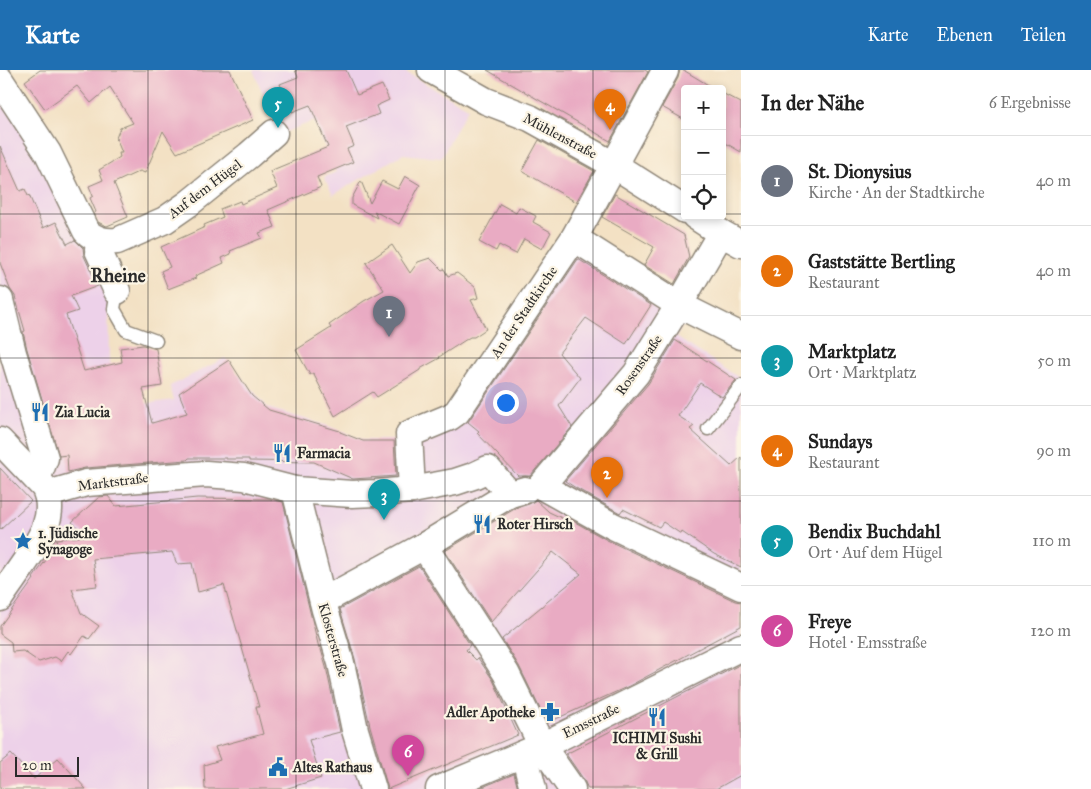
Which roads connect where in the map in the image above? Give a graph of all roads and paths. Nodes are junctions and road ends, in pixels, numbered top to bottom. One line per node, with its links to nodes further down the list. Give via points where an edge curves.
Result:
1 (11, 70): 4 (street)
2 (431, 70): 6 (street, Mühlenstraße, via 486,101 530,118)
3 (665, 71): 6 (street, An der Stadtkirche)
4 (0, 79): 11 (street, via 48,153 86,231)
5 (274, 133): 11 (street, Auf dem Hügel, via 165,220 117,241)
6 (614, 165): 7 (street, Mühlenstraße); 9 (street, An der Stadtkirche)
7 (681, 207)
8 (702, 220): 10 (street)
9 (574, 238): 14 (street); 24 (street, An der Stadtkirche, via 456,412 409,434)
10 (731, 238): 14 (street, Rosenstraße)
11 (100, 240): 12 (street, via 98,250)
12 (116, 291): 16 (lane, via 114,309 126,330)
13 (0, 300): 17 (street)
14 (678, 305): 15 (street); 21 (street, Rosenstraße, via 636,374)
15 (741, 336)
16 (156, 341)
17 (7, 359): 22 (street, via 45,458)
18 (741, 386): 19 (lane)
19 (708, 429)
20 (0, 441): 22 (street)
21 (541, 486): 25 (street); 27 (street, via 613,526)
22 (42, 487): 23 (street, Marktstraße, via 206,474 244,477); 28 (street, via 49,503 39,541)
23 (296, 490): 24 (street, Marktstraße, via 352,494); 29 (street, Klosterstraße)
24 (412, 490): 25 (street, Marktstraße, via 455,482 488,469)
25 (510, 494): 26 (street)
26 (424, 546): 29 (street); 31 (street, via 506,673)
27 (741, 587)
28 (0, 598)
29 (323, 601): 32 (street, Klosterstraße, via 341,663 355,730)
30 (741, 647): 31 (street, Emsstraße)
31 (533, 750): 33 (street, Emsstraße); 34 (street); 35 (street)
32 (374, 789)
33 (439, 789)
34 (533, 789)
35 (572, 789)

